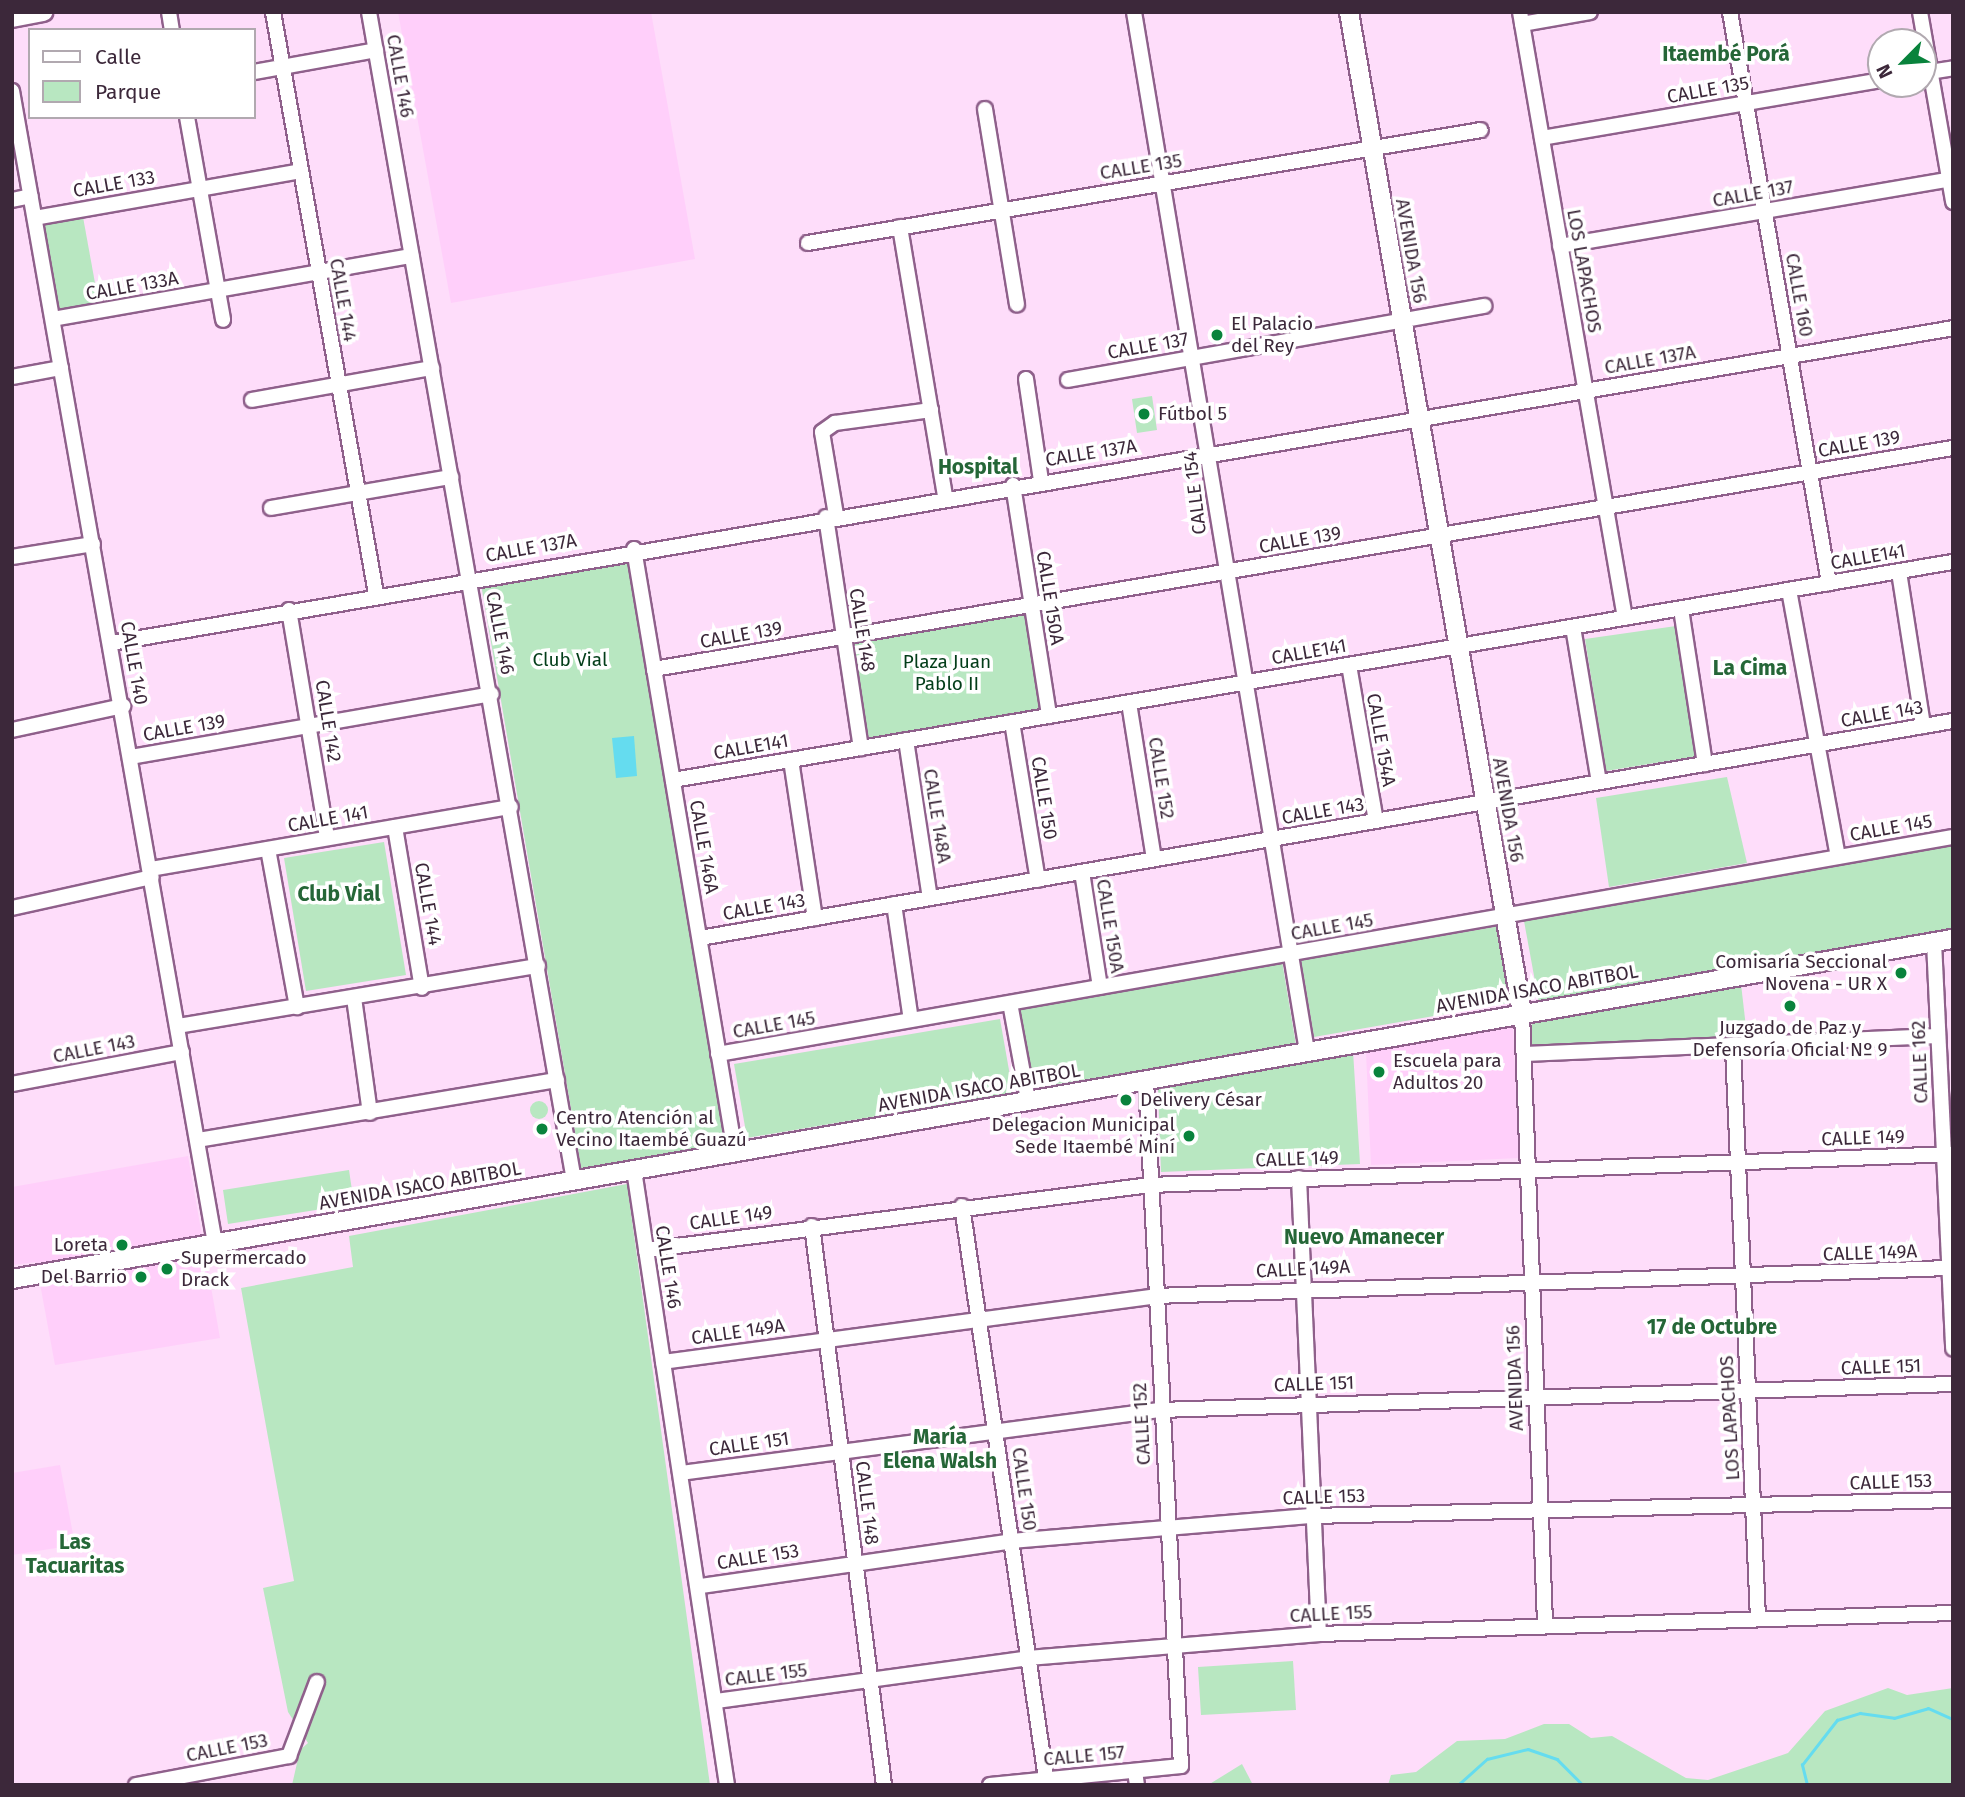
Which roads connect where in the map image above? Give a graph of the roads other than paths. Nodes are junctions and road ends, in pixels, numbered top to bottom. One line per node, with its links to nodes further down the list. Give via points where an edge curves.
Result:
1 (43, 12): 8 (main road)
2 (273, 12): 11 (street, CALLE 144)
3 (369, 12): 10 (street, CALLE 146)
4 (1134, 12): 25 (street, CALLE 154)
5 (1349, 12): 22 (main road, AVENIDA 156)
6 (1590, 12): 9 (street)
7 (1730, 12): 16 (street, CALLE 160)
8 (12, 18)
9 (1521, 18): 21 (street, LOS LAPACHOS)
10 (376, 50): 11 (street); 36 (street, CALLE 146)
11 (282, 67): 12 (street); 23 (street, CALLE 144)
12 (256, 72)
13 (1867, 82): 16 (street, CALLE 135)
14 (12, 91): 18 (street, CALLE 140)
15 (1933, 98): 24 (street)
16 (1746, 103): 21 (street, CALLE 135); 31 (street, CALLE 160)
17 (985, 108): 30 (street)
18 (23, 113): 27 (street, CALLE 140)
19 (187, 119): 26 (street)
20 (1481, 130): 22 (street, CALLE 135)
21 (1542, 138): 35 (street, LOS LAPACHOS)
22 (1372, 148): 25 (street, CALLE 135); 43 (main road, AVENIDA 156)
23 (301, 171): 26 (street, CALLE 133); 37 (street, CALLE 144)
24 (1951, 180): 29 (street); 31 (street, CALLE 137)
25 (1164, 183): 30 (street, CALLE 135); 46 (street, CALLE 154)
26 (200, 189): 32 (street, CALLE 133); 38 (street)
27 (31, 196): 28 (street); 32 (street, CALLE 140)
28 (12, 200)
29 (1953, 202)
30 (999, 211): 33 (street, CALLE 135); 39 (street)
31 (1765, 212): 35 (street, CALLE 137); 45 (street, CALLE 160)
32 (35, 218): 41 (street, CALLE 140)
33 (900, 227): 34 (street, CALLE 135); 55 (street)
34 (808, 243)
35 (1560, 246): 53 (street, LOS LAPACHOS)
36 (412, 256): 37 (street, CALLE 133A); 48 (street, CALLE 146)
37 (319, 272): 38 (street, CALLE 133A); 52 (street, CALLE 144)
38 (218, 290): 41 (street, CALLE 133A); 42 (street)
39 (1017, 304)
40 (1484, 306): 43 (street, CALLE 137)
41 (52, 319): 47 (street, CALLE 140)
42 (223, 320)
43 (1402, 320): 46 (street, CALLE 137); 56 (main road, AVENIDA 156)
44 (1953, 328): 45 (street, CALLE 137A)
45 (1790, 356): 53 (street, CALLE 137A); 59 (street, CALLE 160)
46 (1195, 357): 51 (street, CALLE 137); 58 (street, CALLE 154)
47 (61, 368): 49 (street); 69 (street, CALLE 140)
48 (432, 368): 52 (street); 60 (street, CALLE 146)
49 (12, 377)
50 (1026, 379): 61 (street)
51 (1068, 380)
52 (339, 384): 54 (street); 63 (street, CALLE 144)
53 (1585, 391): 56 (street, CALLE 137A); 65 (street, LOS LAPACHOS)
54 (252, 400)
55 (931, 410): 64 (street); 67 (street, CALLE 148, via 835,423 822,432)
56 (1419, 419): 58 (street, CALLE 137A); 68 (main road, AVENIDA 156)
57 (1953, 448): 59 (street, CALLE 139)
58 (1209, 455): 61 (street, CALLE 137A); 73 (street, CALLE 154)
59 (1810, 472): 65 (street, CALLE 139); 76 (street, CALLE 160)
60 (452, 477): 63 (street); 75 (street, CALLE 146)
61 (1041, 480): 62 (street, CALLE 137A)
62 (1013, 485): 64 (street, CALLE 137A); 79 (street, CALLE 150A)
63 (358, 494): 66 (street); 78 (street, CALLE 144)
64 (945, 496): 67 (street, CALLE 137A)
65 (1605, 507): 68 (street, CALLE 139); 82 (street, LOS LAPACHOS)
66 (271, 508)
67 (831, 516): 70 (street, CALLE 137A); 84 (street, CALLE 148)
68 (1439, 536): 73 (street, CALLE 139); 86 (main road, AVENIDA 156)
69 (93, 544): 71 (street); 85 (street, CALLE 140)
70 (634, 549): 75 (street, CALLE 137A); 88 (street, CALLE 146A)
71 (12, 558)
72 (1953, 562): 74 (street, CALLE141)
73 (1225, 572): 79 (street, CALLE 139); 89 (street, CALLE 154)
74 (1899, 572): 76 (street, CALLE141); 97 (street)
75 (469, 578): 78 (street, CALLE 137A); 90 (street, CALLE 146)
76 (1829, 583): 77 (street, CALLE141)
77 (1788, 590): 80 (street, CALLE141); 100 (street)
78 (376, 594): 81 (street, CALLE 137A)
79 (1032, 605): 84 (street, CALLE 139); 93 (street, CALLE 150A)
80 (1681, 609): 82 (street, CALLE141); 104 (street)
81 (289, 610): 85 (street, CALLE 137A); 96 (street, CALLE 142)
82 (1625, 618): 83 (street, CALLE141)
83 (1573, 627): 86 (street, CALLE141); 106 (street)
84 (844, 637): 88 (street, CALLE 139); 101 (street, CALLE 148)
85 (111, 643): 92 (street, CALLE 140)
86 (1458, 646): 87 (street, CALLE141); 107 (main road, AVENIDA 156)
87 (1349, 665): 89 (street, CALLE141); 109 (street, CALLE 154A)
88 (654, 669): 105 (street, CALLE 146A)
89 (1244, 683): 91 (street, CALLE141); 113 (street, CALLE 154)
90 (492, 694): 96 (street, CALLE 139); 108 (street, CALLE 146)
91 (1129, 703): 93 (street, CALLE141); 116 (street, CALLE 152)
92 (122, 706): 98 (street, CALLE 139); 102 (street, CALLE 140)
93 (1049, 716): 95 (street, CALLE141)
94 (1953, 721): 97 (street, CALLE 143)
95 (1012, 722): 99 (street, CALLE141); 119 (street, CALLE 150)
96 (310, 725): 102 (street, CALLE 139); 112 (street, CALLE 142)
97 (1923, 726): 100 (street, CALLE 143)
98 (12, 730)
99 (906, 740): 101 (street, CALLE141); 120 (street, CALLE 148A)
100 (1816, 744): 104 (street, CALLE 143); 115 (street)
101 (861, 748): 103 (street, CALLE141)
102 (131, 757): 118 (street, CALLE 140)
103 (791, 760): 105 (street, CALLE141); 124 (street)
104 (1705, 764): 106 (street, CALLE 143)
105 (673, 780): 125 (street, CALLE 146A)
106 (1599, 782): 107 (street, CALLE 143)
107 (1485, 802): 109 (street, CALLE 143); 123 (main road, AVENIDA 156)
108 (511, 807): 110 (street, CALLE 141); 129 (street, CALLE 146)
109 (1376, 821): 113 (street, CALLE 143)
110 (395, 827): 112 (street, CALLE 141); 131 (street, CALLE 144)
111 (1953, 837): 115 (street, CALLE 145)
112 (327, 838): 114 (street, CALLE 141)
113 (1269, 839): 116 (street, CALLE 143); 128 (street, CALLE 154)
114 (268, 849): 118 (street, CALLE 141); 134 (street)
115 (1838, 857): 123 (street, CALLE 145)
116 (1154, 859): 117 (street, CALLE 143)
117 (1082, 872): 119 (street, CALLE 143); 130 (street, CALLE 150A)
118 (151, 873): 122 (street, CALLE 141); 137 (street, CALLE 140)
119 (1038, 880): 120 (street, CALLE 143)
120 (930, 898): 121 (street, CALLE 143)
121 (894, 904): 124 (street, CALLE 143); 136 (street)
122 (12, 908)
123 (1505, 916): 128 (street, CALLE 145); 135 (main road, AVENIDA 156)
124 (815, 918): 125 (street, CALLE 143)
125 (700, 938): 142 (street, CALLE 146A)
126 (1953, 939): 127 (main road, AVENIDA ISACO ABITBOL)
127 (1934, 942): 135 (main road, AVENIDA ISACO ABITBOL); 138 (street, CALLE 162)
128 (1291, 953): 130 (street, CALLE 145); 140 (street, CALLE 154)
129 (538, 966): 131 (street); 145 (street, CALLE 146)
130 (1100, 987): 133 (street, CALLE 145)
131 (422, 988): 132 (street)
132 (354, 998): 134 (street); 148 (street)
133 (1010, 1003): 136 (street, CALLE 145); 147 (street)
134 (297, 1007): 137 (street)
135 (1522, 1013): 140 (main road, AVENIDA ISACO ABITBOL); 143 (street, AVENIDA 156)
136 (911, 1020): 142 (street, CALLE 145)
137 (178, 1026): 141 (street, CALLE 140)
138 (1938, 1036): 139 (street); 151 (street, CALLE 162)
139 (1733, 1048): 143 (street); 152 (street, LOS LAPACHOS)
140 (1307, 1051): 144 (main road, AVENIDA ISACO ABITBOL)
141 (182, 1052): 146 (street, CALLE 143); 149 (street, CALLE 140)
142 (719, 1054): 150 (street, CALLE 146A)
143 (1525, 1054): 153 (street, AVENIDA 156)
144 (1146, 1079): 147 (main road, AVENIDA ISACO ABITBOL); 157 (street, CALLE 152)
145 (557, 1080): 148 (street); 156 (street, CALLE 146)
146 (12, 1084)
147 (1028, 1100): 150 (main road, AVENIDA ISACO ABITBOL)
148 (370, 1113): 149 (street)
149 (198, 1140): 160 (street, CALLE 140)
150 (735, 1152): 154 (main road, AVENIDA ISACO ABITBOL)
151 (1948, 1154): 152 (street, CALLE 149); 162 (street, CALLE 162)
152 (1739, 1161): 153 (street, CALLE 149); 163 (street, LOS LAPACHOS)
153 (1529, 1168): 155 (street, CALLE 149); 165 (street, AVENIDA 156)
154 (634, 1170): 156 (main road, AVENIDA ISACO ABITBOL); 161 (street, CALLE 146)
155 (1299, 1178): 157 (street, CALLE 149); 166 (street)
156 (574, 1180): 160 (main road, AVENIDA ISACO ABITBOL)
157 (1150, 1185): 158 (street, CALLE 149); 167 (street, CALLE 152)
158 (962, 1206): 159 (street, CALLE 149); 168 (street, CALLE 150)
159 (813, 1226): 161 (street, CALLE 149); 169 (street, CALLE 148)
160 (215, 1243): 164 (main road, AVENIDA ISACO ABITBOL)
161 (646, 1250): 171 (street, CALLE 146)
162 (1949, 1268): 163 (street, CALLE 149A); 170 (street, CALLE 162)
163 (1743, 1277): 165 (street, CALLE 149A); 173 (street, LOS LAPACHOS)
164 (12, 1279)
165 (1533, 1279): 166 (street, CALLE 149A); 174 (street, AVENIDA 156)
166 (1303, 1287): 167 (street, CALLE 149A); 175 (street)
167 (1155, 1296): 168 (street, CALLE 149A); 176 (street, CALLE 152)
168 (979, 1318): 169 (street, CALLE 149A); 177 (street, CALLE 150)
169 (827, 1339): 171 (street, CALLE 149A); 178 (street, CALLE 148)
170 (1953, 1349)
171 (663, 1363): 179 (street, CALLE 146)
172 (1953, 1384): 173 (street, CALLE 151)
173 (1749, 1391): 174 (street, CALLE 151); 181 (street, LOS LAPACHOS)
174 (1537, 1394): 175 (street, CALLE 151); 182 (street, AVENIDA 156)
175 (1308, 1403): 176 (street, CALLE 151); 183 (street)
176 (1160, 1410): 177 (street, CALLE 151); 184 (street, CALLE 152)
177 (995, 1429): 178 (street, CALLE 151); 185 (street, CALLE 150)
178 (841, 1450): 179 (street, CALLE 151); 186 (street, CALLE 148)
179 (681, 1473): 187 (street, CALLE 146)
180 (1953, 1500): 181 (street, CALLE 153)
181 (1754, 1505): 182 (street, CALLE 153); 189 (street, LOS LAPACHOS)
182 (1541, 1510): 183 (street, CALLE 153); 190 (street, AVENIDA 156)
183 (1312, 1516): 184 (street, CALLE 153); 191 (street)
184 (1167, 1526): 185 (street, CALLE 153); 192 (street, CALLE 152)
185 (1012, 1541): 186 (street, CALLE 153); 193 (street, CALLE 150)
186 (855, 1562): 187 (street, CALLE 153); 194 (street, CALLE 148)
187 (701, 1586): 196 (street, CALLE 146)
188 (1953, 1613): 189 (street, CALLE 155)
189 (1758, 1618): 190 (street, CALLE 155)
190 (1545, 1624): 191 (street, CALLE 155)
191 (1319, 1634): 192 (street, CALLE 155)
192 (1174, 1644): 193 (street, CALLE 155); 197 (street, CALLE 152)
193 (1029, 1658): 194 (street, CALLE 155); 198 (street, CALLE 150)
194 (870, 1681): 196 (street, CALLE 155); 202 (street, CALLE 148)
195 (317, 1682): 200 (street, CALLE 153, via 289,1756)
196 (716, 1701): 201 (street, CALLE 146)
197 (1181, 1766): 199 (street, CALLE 157)
198 (1046, 1778): 199 (street, CALLE 157); 203 (street, CALLE 157)
199 (1136, 1778)
200 (136, 1785)
201 (727, 1785)
202 (884, 1785)
203 (990, 1785)

